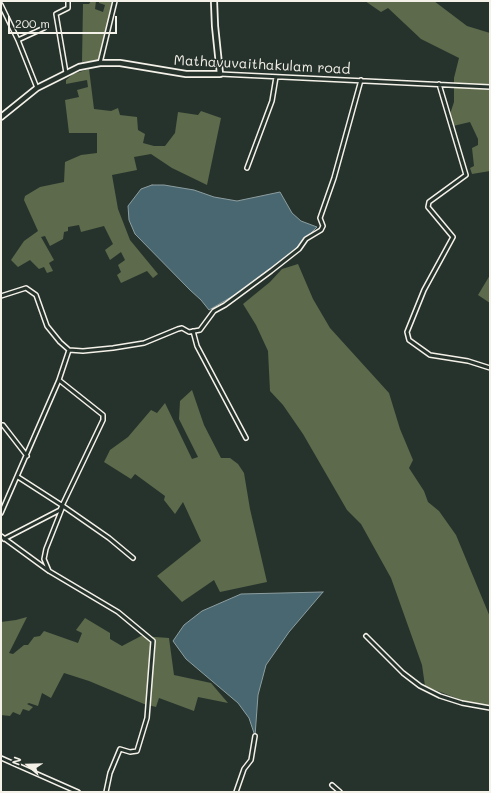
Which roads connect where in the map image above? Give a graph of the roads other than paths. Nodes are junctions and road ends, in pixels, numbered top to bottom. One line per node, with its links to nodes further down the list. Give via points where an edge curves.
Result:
1 (68, 1): 8 (street, via 68,8 56,14)
2 (115, 1): 7 (street)
3 (214, 1): 9 (street)
4 (1, 5): 6 (street)
5 (44, 28): 6 (street)
6 (18, 40): 14 (street)
7 (100, 63): 8 (street, Mathavuvaithakulam road, via 78,67); 9 (street, Mathavuvaithakulam road, via 142,66 186,74)
8 (66, 74): 14 (street, Mathavuvaithakulam road)
9 (220, 74): 10 (street, Mathavuvaithakulam road)
10 (276, 77): 11 (street, Mathavuvaithakulam road); 16 (street, via 272,101)
11 (361, 80): 12 (street, Mathavuvaithakulam road); 18 (street, via 320,218 322,230 306,239 299,249 271,271 214,311 200,330)
12 (439, 84): 13 (street, Mathavuvaithakulam road); 20 (street, via 466,175 429,202 428,207 453,238 424,290 407,332 409,340 430,355 468,361)
13 (490, 87)
14 (38, 88): 15 (street, Mathavuvaithakulam road)
15 (1, 118)
16 (247, 168)
17 (1, 296): 19 (street, via 26,288 36,295 47,326)
18 (194, 331): 19 (street, via 178,329 144,342 113,348); 23 (street, via 197,346)
19 (69, 350): 21 (street)
20 (490, 368)
21 (59, 380): 24 (street); 26 (street, via 103,416 96,438)
22 (1, 425): 24 (street)
23 (246, 438)
24 (27, 456): 25 (street)
25 (18, 477): 26 (street); 27 (street)
26 (63, 506): 28 (street, via 60,510); 29 (street); 30 (street, via 46,549 44,559)
27 (1, 513)
28 (3, 537): 30 (street)
29 (133, 558)
30 (48, 571): 38 (street, via 118,612 153,641 148,718 137,751 120,749 110,773)
31 (366, 636): 32 (street, via 420,686 462,703)
32 (490, 708)
33 (255, 736): 39 (street, via 251,760 244,769)
34 (1, 758): 36 (street)
35 (332, 785): 40 (street)
36 (73, 791): 37 (street)
37 (78, 792)
38 (106, 792)
39 (236, 792)
40 (340, 792)

